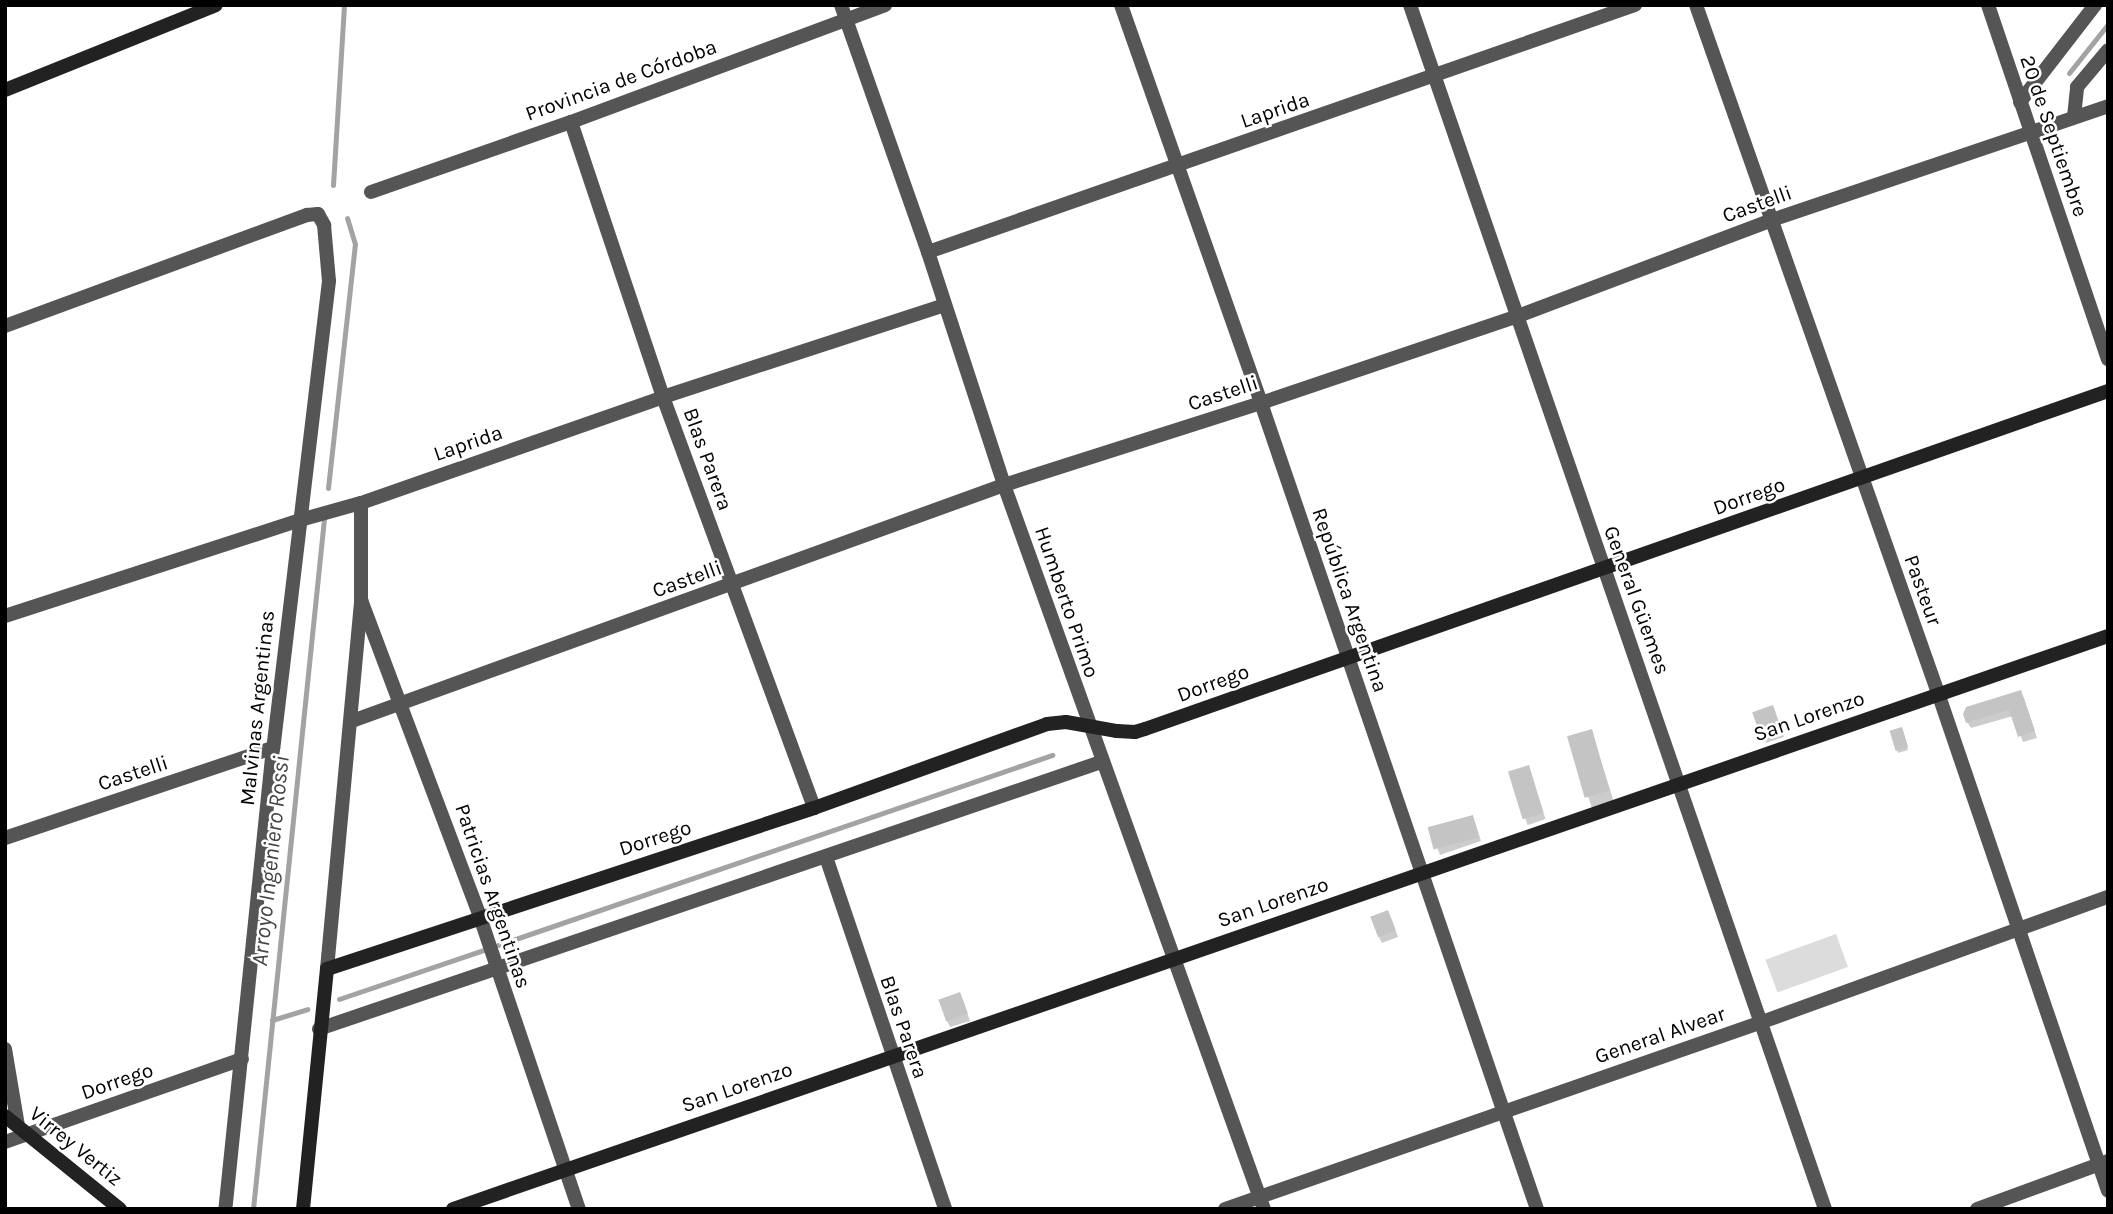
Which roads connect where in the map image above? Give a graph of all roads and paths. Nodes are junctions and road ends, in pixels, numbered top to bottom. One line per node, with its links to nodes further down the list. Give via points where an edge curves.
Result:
1 (216, 5): 12 (street)
2 (885, 5): 9 (street, Provincia de Córdoba)
3 (1121, 5): 18 (street, República Argentina)
4 (1410, 5): 11 (street, General Güemes)
5 (1635, 5): 11 (street, Laprida)
6 (1696, 5): 20 (street, Pasteur)
7 (1988, 5): 13 (street, 20 de Septiembre)
8 (2095, 5): 13 (street)
9 (844, 12): 16 (street, Provincia de Córdoba); 21 (street, Humberto Primo)
10 (2108, 50): 15 (street, via 2077,87)
11 (1435, 76): 18 (street, Laprida); 23 (street, General Güemes)
12 (5, 90)
13 (2020, 102): 17 (street, 20 de Septiembre)
14 (2108, 106): 15 (street, Castelli)
15 (2074, 117): 17 (street, Castelli)
16 (571, 122): 19 (street, Provincia de Córdoba); 27 (street, Blas Parera)
17 (2031, 132): 20 (street, Castelli); 25 (street, 20 de Septiembre)
18 (1177, 167): 21 (street, Laprida); 28 (street, República Argentina)
19 (370, 192)
20 (1772, 220): 23 (street, Castelli); 29 (street, Pasteur)
21 (928, 252): 22 (street, Humberto Primo)
22 (944, 305): 27 (street, Laprida); 30 (street, Humberto Primo)
23 (1518, 316): 28 (street, Castelli); 33 (street, General Güemes)
24 (5, 326): 32 (street, Malvinas Argentinas, via 318,214 328,249 329,281)
25 (2108, 359)
26 (2108, 391): 29 (street, Dorrego)
27 (663, 397): 31 (street, Laprida); 34 (street, Blas Parera)
28 (1261, 403): 30 (street, Castelli); 38 (street, República Argentina)
29 (1861, 478): 33 (street, Dorrego); 39 (street, Pasteur)
30 (1004, 485): 34 (street, Castelli); 42 (street, Humberto Primo)
31 (355, 505): 32 (street, Laprida); 35 (street)
32 (300, 520): 36 (street, Laprida); 43 (street, Malvinas Argentinas)
33 (1603, 570): 38 (street, Dorrego); 45 (street, General Güemes)
34 (732, 586): 40 (street, Castelli); 46 (street, Blas Parera)
35 (361, 600): 40 (street, Patricias Argentinas); 41 (street)
36 (5, 616)
37 (2108, 636): 39 (street, San Lorenzo)
38 (1346, 657): 42 (street, Dorrego, via 1135,732); 49 (street, República Argentina)
39 (1938, 693): 45 (street, San Lorenzo); 52 (street, Pasteur)
40 (402, 704): 41 (street, Castelli); 51 (street, Patricias Argentinas)
41 (352, 721): 54 (street)
42 (1088, 723): 44 (street, Humberto Primo); 46 (street, Dorrego, via 1046,724)
43 (273, 748): 47 (street, Castelli); 60 (street, Malvinas Argentinas)
44 (1101, 762): 48 (street); 53 (street, Humberto Primo)
45 (1680, 782): 49 (street, San Lorenzo); 56 (street, General Güemes)
46 (814, 808): 51 (street, Dorrego)
47 (5, 838)
48 (826, 857): 55 (street); 59 (street, Blas Parera)
49 (1420, 873): 53 (street, San Lorenzo); 61 (street, República Argentina)
50 (2108, 897): 52 (street, General Alvear)
51 (480, 917): 54 (street, Dorrego); 55 (street, Patricias Argentinas)
52 (2018, 931): 56 (street, General Alvear); 65 (street, Pasteur)
53 (1174, 959): 59 (street, San Lorenzo); 68 (street, Humberto Primo)
54 (327, 969): 57 (street)
55 (497, 969): 57 (street); 66 (street, Patricias Argentinas)
56 (1762, 1022): 61 (street, General Alvear); 77 (street, General Güemes)
57 (319, 1029): 71 (street)
58 (5, 1049): 63 (street)
59 (892, 1056): 66 (street, San Lorenzo); 74 (street, Blas Parera)
60 (242, 1059): 63 (street, Dorrego); 70 (street, Malvinas Argentinas)
61 (1503, 1111): 68 (street, General Alvear); 76 (street, República Argentina)
62 (5, 1116): 63 (street, Virrey Vertiz)
63 (23, 1130): 64 (street, Dorrego); 69 (street, Virrey Vertiz)
64 (5, 1142)
65 (2103, 1163): 67 (street, Pasteur); 78 (street)
66 (565, 1168): 72 (street, San Lorenzo); 73 (street, Patricias Argentinas)
67 (2108, 1191)
68 (1262, 1203): 75 (street, General Alvear)
69 (120, 1209)
70 (225, 1209)
71 (303, 1209)
72 (453, 1209)
73 (579, 1209)
74 (945, 1209)
75 (1225, 1209)
76 (1537, 1209)
77 (1825, 1209)
78 (1977, 1209)

